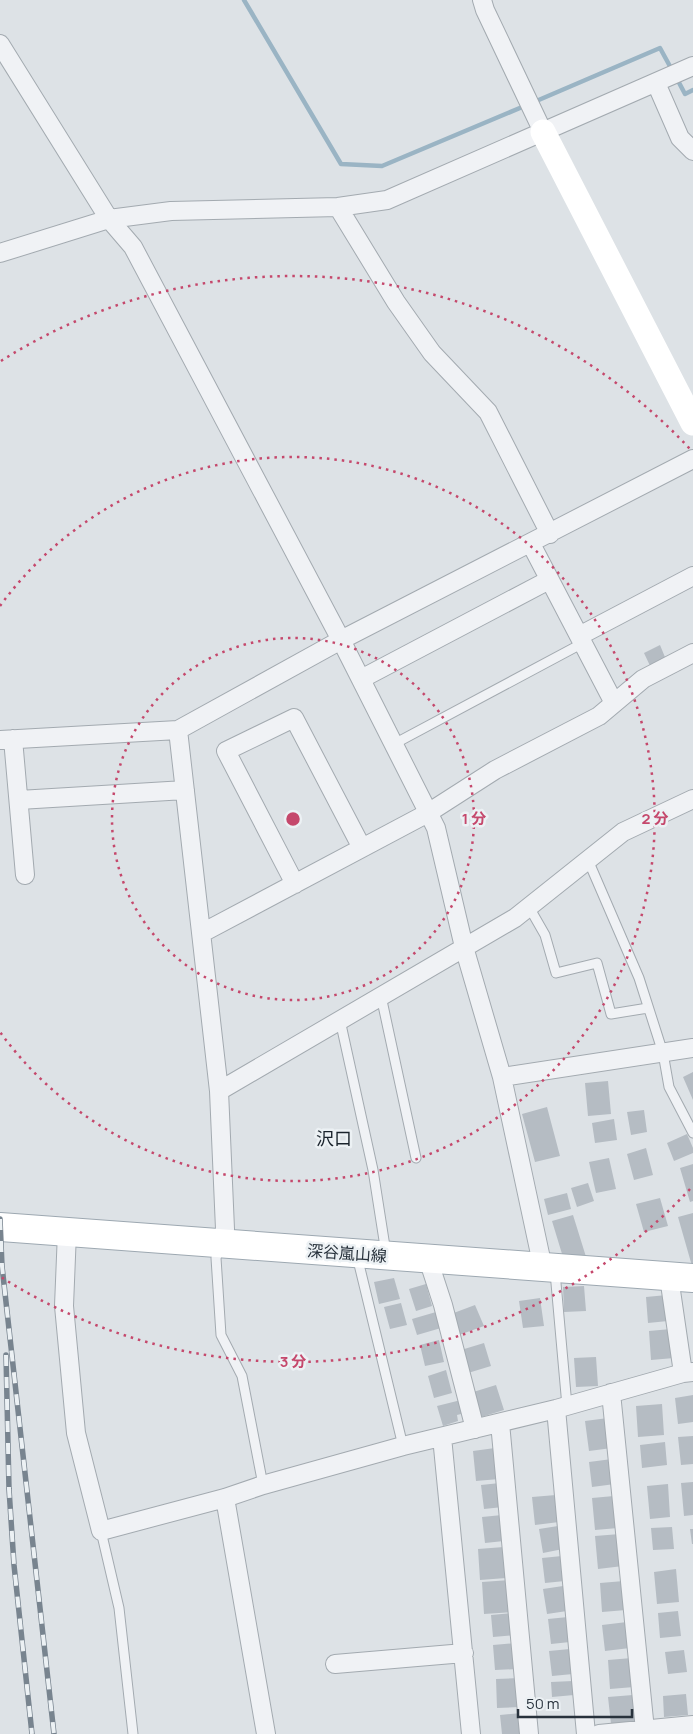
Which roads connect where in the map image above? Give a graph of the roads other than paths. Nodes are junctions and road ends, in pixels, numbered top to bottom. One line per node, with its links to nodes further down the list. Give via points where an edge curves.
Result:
1 (482, 0): 6 (street)
2 (0, 44): 4 (street)
3 (693, 66): 5 (street)
4 (6, 67): 9 (street)
5 (656, 83): 6 (street); 7 (street, via 680,138)
6 (542, 132): 8 (street, via 387,200); 11 (street)
7 (693, 150)
8 (338, 207): 9 (street, via 171,210); 13 (street, via 396,302 432,353 488,412)
9 (109, 219): 10 (street); 18 (street, via 133,247)
10 (0, 253)
11 (693, 423)
12 (693, 459): 13 (street)
13 (550, 534): 14 (street)
14 (530, 544): 16 (street); 18 (street)
15 (693, 576): 17 (street)
16 (549, 580): 17 (street); 20 (street)
17 (581, 639): 21 (street); 24 (lane)
18 (341, 640): 20 (street); 22 (street)
19 (693, 653): 21 (street, via 644,679)
20 (361, 679): 24 (street)
21 (614, 703): 28 (street, via 599,716 495,770)
22 (178, 730): 23 (street); 25 (street)
23 (7, 739): 27 (street)
24 (394, 744): 28 (street)
25 (185, 790): 27 (street); 34 (street)
26 (693, 799): 30 (street, via 623,832)
27 (19, 800): 31 (street)
28 (428, 813): 29 (street); 35 (street, via 436,828)
29 (362, 848): 32 (street); 32 (street, via 294,718 226,751)
30 (588, 860): 33 (street); 37 (lane, via 639,978)
31 (25, 875)
32 (295, 884): 34 (street)
33 (529, 907): 35 (street); 37 (lane, via 545,935 556,973 597,963 612,1014)
34 (202, 933): 42 (street)
35 (464, 947): 36 (street); 41 (street)
36 (381, 996): 38 (street); 44 (lane)
37 (648, 1008): 40 (lane)
38 (340, 1020): 42 (street); 49 (lane, via 373,1170)
39 (693, 1048): 40 (street)
40 (663, 1053): 41 (street); 43 (lane, via 669,1087)
41 (502, 1077): 51 (street)
42 (219, 1090): 47 (street, via 225,1229)
43 (693, 1133)
44 (416, 1158)
45 (0, 1227): 46 (main road, 深谷嵐山線)
46 (67, 1232): 47 (main road, 深谷嵐山線); 62 (street, via 64,1306 76,1433)
47 (221, 1244): 48 (main road, 深谷嵐山線); 60 (lane, via 216,1258 221,1335 242,1376)
48 (356, 1253): 49 (main road, 深谷嵐山線); 59 (lane)
49 (387, 1256): 50 (main road, 深谷嵐山線)
50 (428, 1259): 51 (main road, 深谷嵐山線); 57 (street)
51 (549, 1268): 52 (main road, 深谷嵐山線); 55 (lane)
52 (681, 1277): 53 (street)
53 (688, 1373): 54 (street)
54 (611, 1393): 55 (street); 66 (street)
55 (561, 1407): 56 (street); 71 (street)
56 (500, 1423): 57 (street); 70 (street)
57 (475, 1429): 58 (street)
58 (442, 1437): 59 (street); 63 (street)
59 (403, 1446): 60 (street)
60 (264, 1485): 61 (street)
61 (225, 1498): 62 (street); 68 (street)
62 (101, 1531): 67 (lane, via 119,1608)
63 (464, 1653): 64 (street); 69 (street)
64 (335, 1664)
65 (693, 1725): 66 (street)
66 (645, 1730): 72 (street)
67 (134, 1734)
68 (266, 1734)
69 (471, 1734)
70 (529, 1734)
71 (586, 1734)
72 (599, 1734)

